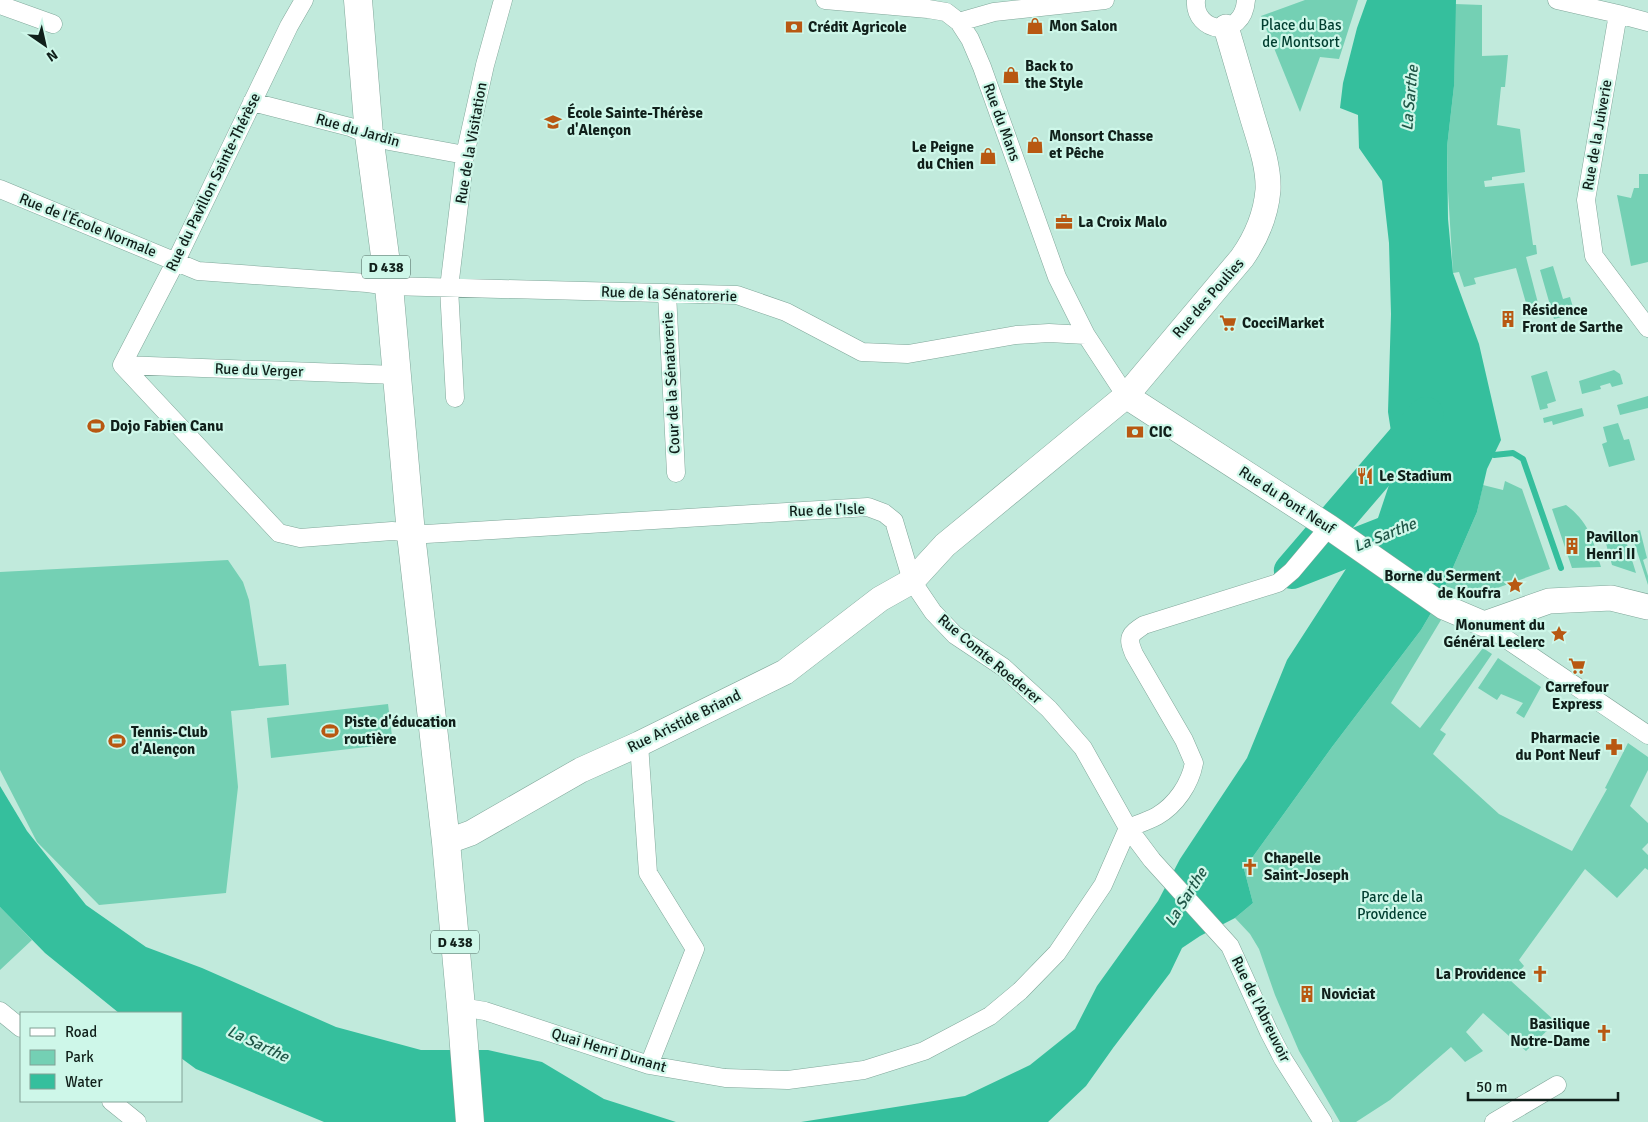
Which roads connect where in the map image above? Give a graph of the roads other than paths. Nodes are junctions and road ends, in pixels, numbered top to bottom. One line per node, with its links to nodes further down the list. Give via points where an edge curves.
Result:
1 (304, 0): 15 (street, Rue du Pavillon Sainte-Thérèse)
2 (358, 0): 16 (main road, D 438)
3 (503, 0): 17 (street, Rue de la Visitation)
4 (825, 0): 11 (street, via 928,9 946,12)
5 (1105, 0): 11 (street, via 994,12)
6 (1196, 0): 14 (street, via 1198,12 1207,24)
7 (1246, 0): 14 (street, via 1242,16)
8 (1557, 0): 10 (street)
9 (0, 5): 13 (street)
10 (1618, 14): 12 (street); 23 (street, Rue de la Juiverie, via 1586,200 1594,256)
11 (960, 22): 24 (street, Rue du Mans, via 982,67 1057,277)
12 (1648, 22)
13 (52, 24)
14 (1226, 27): 27 (street, Rue des Poulies, via 1265,160 1266,205 1251,246)
15 (252, 102): 16 (street, Rue du Jardin, via 350,127); 19 (street, Rue du Pavillon Sainte-Thérèse)
16 (369, 135): 17 (street, Rue du Jardin); 20 (main road, D 438)
17 (466, 155): 21 (street, Rue de la Visitation)
18 (0, 189): 19 (street, Rue de l'École Normale)
19 (176, 261): 20 (street, Rue de l'École Normale, via 198,271); 25 (street, Rue du Pavillon Sainte-Thérèse)
20 (389, 286): 21 (street, Rue de la Sénatorerie); 26 (main road, D 438)
21 (449, 288): 22 (street, Rue de la Sénatorerie); 28 (street)
22 (667, 293): 24 (street, Rue de la Sénatorerie, via 737,295 786,312 862,352 908,354 1016,335); 29 (street, Cour de la Sénatorerie)
23 (1648, 328)
24 (1086, 335): 27 (street, Rue du Mans)
25 (122, 365): 26 (street, Rue du Verger); 31 (street, Rue de l'Isle, via 280,532 300,538 392,532)
26 (396, 375): 31 (main road, D 438)
27 (1126, 396): 30 (street, Rue du Pont Neuf); 32 (street, via 945,545)
28 (456, 398)
29 (676, 473)
30 (1329, 527): 34 (street, Rue du Pont Neuf, via 1444,607); 37 (street, via 1278,583 1144,625 1133,632 1130,644 1134,654 1194,763 1187,785 1172,804 1158,816)
31 (410, 534): 32 (street, Rue de l'Isle, via 868,507 894,521); 38 (main road, D 438)
32 (912, 581): 36 (street, Rue Aristide Briand, via 880,599 785,672); 37 (street, Rue Comte Roederer, via 933,612 956,635 1003,667 1078,741)
33 (1648, 607): 34 (street, via 1611,598 1549,601)
34 (1484, 624): 35 (street, Rue du Pont Neuf)
35 (1648, 735)
36 (639, 744): 38 (street, Rue Aristide Briand, via 581,770 471,833); 43 (street, via 648,872 695,949)
37 (1128, 828): 39 (street, Rue Comte Roederer); 43 (street, Quai Henri Dunant, via 1103,885 1057,953 990,1016 924,1051 864,1070 788,1080 725,1078)
38 (446, 842): 40 (main road, D 438)
39 (1152, 860): 48 (street, Rue de l'Abreuvoir, via 1230,946 1269,1032)
40 (462, 1007): 43 (street, Quai Henri Dunant, via 485,1011); 47 (main road, D 438)
41 (0, 1011): 42 (street)
42 (20, 1027)
43 (649, 1065)
44 (1557, 1085): 49 (street)
45 (112, 1102): 46 (street)
46 (137, 1122)
47 (470, 1122)
48 (1323, 1122)
49 (1494, 1122)

